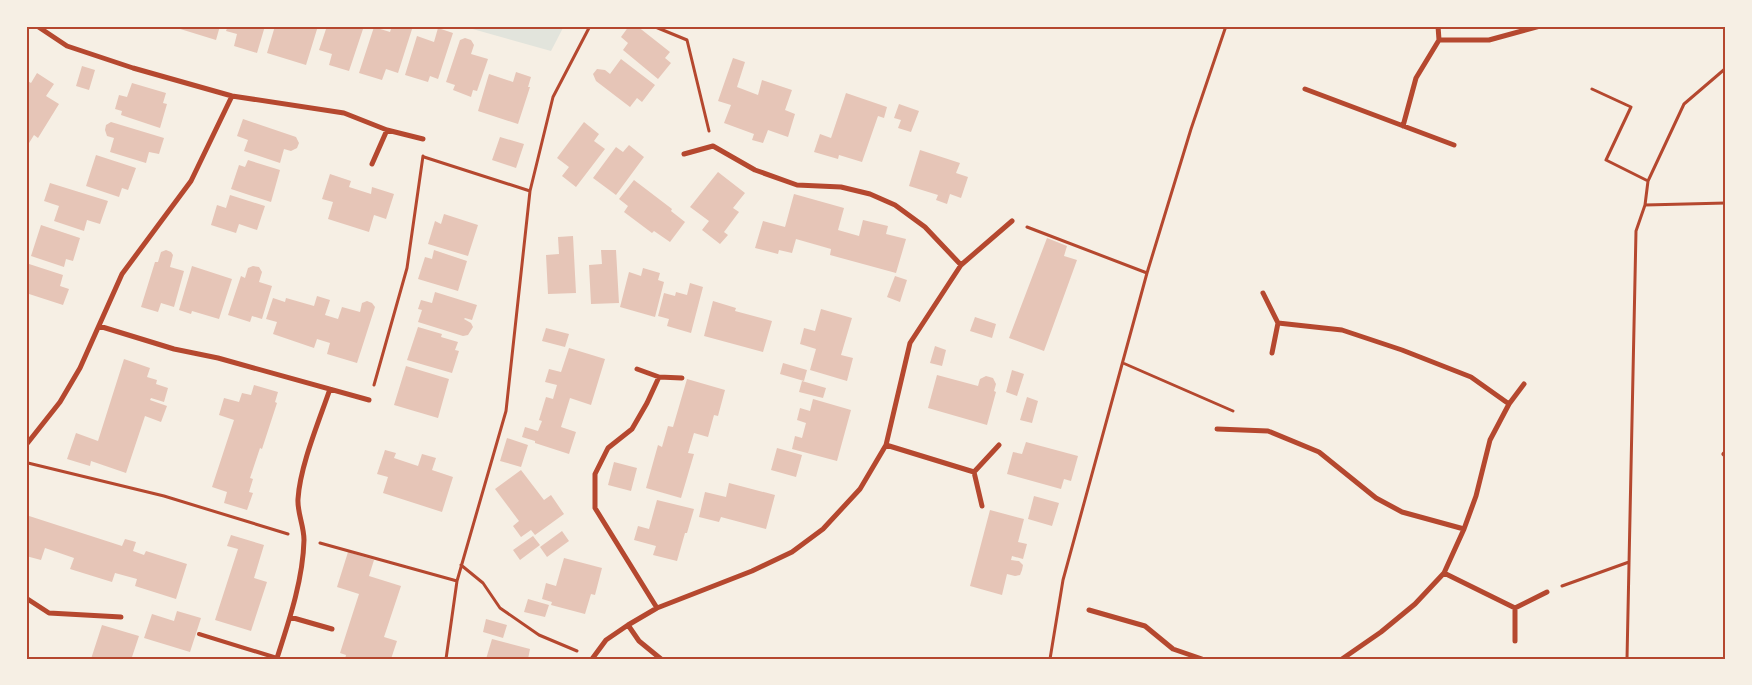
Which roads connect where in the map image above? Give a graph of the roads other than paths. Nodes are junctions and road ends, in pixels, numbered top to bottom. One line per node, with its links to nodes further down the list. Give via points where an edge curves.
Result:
1 (37, 26): 6 (street, via 67,46)
2 (1438, 26): 4 (street)
3 (1540, 26): 4 (street, via 1489,40)
4 (1439, 40): 7 (street, via 1416,78)
5 (1304, 89): 7 (street)
6 (232, 96): 8 (street, via 344,113); 17 (street, via 190,181 122,274)
7 (1403, 126): 10 (street)
8 (387, 130): 9 (street); 12 (street)
9 (423, 139)
10 (1454, 145)
11 (684, 154): 14 (street, via 713,146 755,170 797,185 841,186 870,194 894,205 925,227)
12 (372, 164)
13 (1012, 221): 14 (street)
14 (961, 265): 27 (street, via 910,342)
15 (1263, 293): 16 (street)
16 (1278, 323): 18 (street); 25 (street, via 1342,330 1402,350 1471,377)
17 (99, 326): 23 (street); 28 (street, via 60,402)
18 (1272, 353)
19 (637, 368): 20 (street)
20 (659, 377): 21 (street); 36 (street, via 632,429 608,448 595,474 595,508)
21 (682, 378)
22 (1524, 384): 25 (street)
23 (330, 389): 24 (street); 40 (street, via 302,474 298,500 304,539)
24 (369, 400)
25 (1509, 404): 32 (street, via 1490,440)
26 (1217, 429): 32 (street, via 1268,431 1319,452 1376,498 1402,512)
27 (886, 444): 30 (street); 36 (street, via 860,489 824,528 792,552)
28 (26, 445)
29 (999, 445): 30 (street)
30 (974, 472): 31 (street)
31 (982, 506)
32 (1464, 529): 33 (street)
33 (1444, 573): 37 (street); 49 (street, via 1381,632)
34 (1547, 592): 37 (street)
35 (26, 598): 39 (street, via 49,613)
36 (657, 608): 41 (street)
37 (1515, 608): 44 (street)
38 (1089, 610): 48 (street, via 1145,626 1173,649)
39 (121, 617)
40 (290, 617): 42 (street); 45 (street)
41 (628, 625): 46 (street, via 606,640); 47 (street, via 639,641)
42 (332, 629)
43 (199, 634): 45 (lane)
44 (1516, 641)
45 (277, 658)
46 (592, 658)
47 (661, 659)
48 (1202, 659)
49 (1342, 659)

